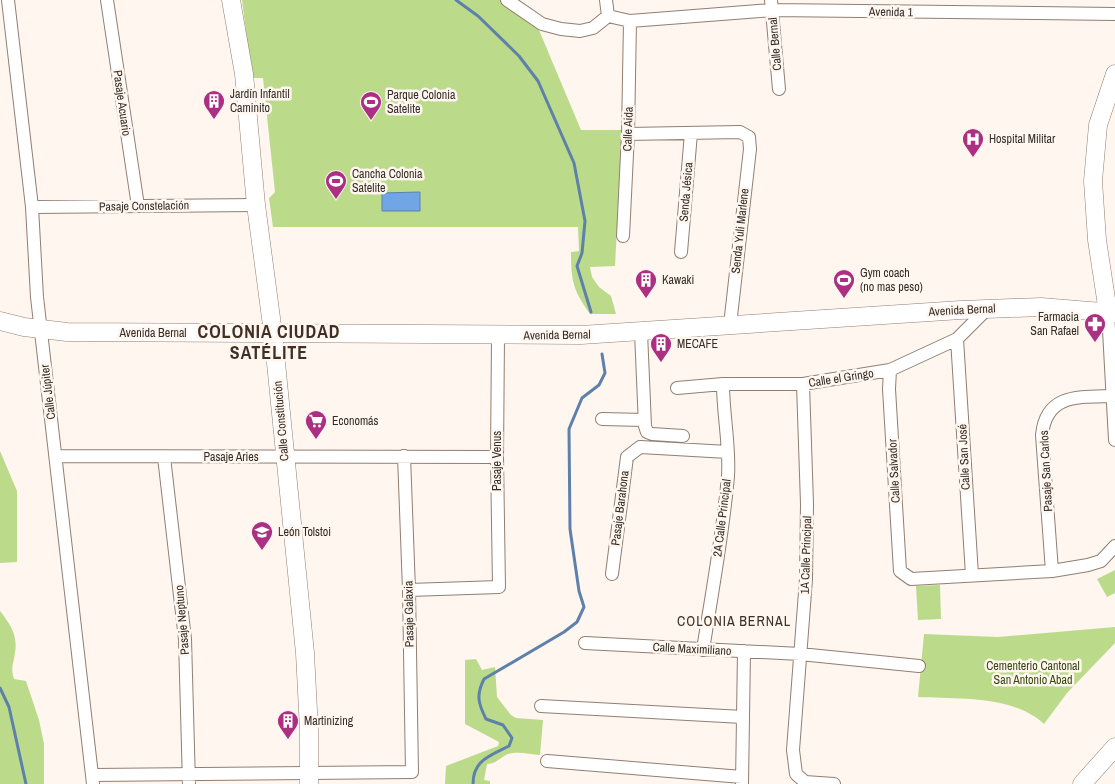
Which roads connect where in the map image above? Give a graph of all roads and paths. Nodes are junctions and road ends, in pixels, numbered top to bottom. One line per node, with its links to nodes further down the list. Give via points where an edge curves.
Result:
1 (8, 0): 15 (street, Calle Júpiter)
2 (107, 0): 16 (street, Pasaje Acuario)
3 (231, 0): 14 (main road, Calle Constitución, via 244,74)
4 (507, 0): 8 (street, via 542,24 561,30 593,28)
5 (606, 0): 8 (street)
6 (772, 5): 7 (street, Avenida 1); 9 (street, Avenida 1); 11 (street, Calle Bernal)
7 (1115, 14)
8 (608, 16): 9 (street, Avenida 1)
9 (630, 21): 13 (street, Calle Aida)
10 (1115, 74): 20 (main road, via 1098,125 1094,180 1097,240)
11 (779, 89)
12 (691, 132): 13 (street); 18 (street, Senda Jésica); 22 (street, Senda Yuli Marlene, via 740,132 749,137)
13 (628, 134): 17 (street, Calle Aida)
14 (256, 204): 16 (street, Pasaje Constelación); 25 (main road, Calle Constitución)
15 (32, 206): 16 (street, Pasaje Constelación); 23 (street, Calle Júpiter)
16 (138, 206)
17 (623, 236)
18 (681, 252)
19 (986, 309): 20 (main road, Avenida Bernal, via 1041,307); 22 (main road, Avenida Bernal); 27 (street, Calle el Gringo)
20 (1111, 312): 32 (street)
21 (0, 321): 23 (main road, Avenida Bernal)
22 (730, 325): 24 (main road, Avenida Bernal)
23 (41, 330): 25 (main road, Avenida Bernal); 38 (street, Calle Júpiter)
24 (642, 332): 26 (main road, Avenida Bernal); 34 (street)
25 (273, 333): 26 (main road, Avenida Bernal); 41 (main road, Calle Constitución)
26 (498, 336): 42 (street, Pasaje Venus)
27 (958, 339): 28 (street, Calle el Gringo); 46 (street, Calle San José)
28 (890, 370): 30 (street, Calle el Gringo); 46 (street, Calle Salvador, via 900,571 911,579)
29 (722, 384): 30 (street, Calle el Gringo); 31 (street, Calle el Gringo); 37 (street, 2A Calle Principal)
30 (803, 384): 51 (street, 1A Calle Principal, via 807,504)
31 (677, 388)
32 (1113, 396): 36 (street); 44 (street, Pasaje San Carlos, via 1064,400 1044,421 1042,435)
33 (602, 419): 34 (street)
34 (644, 420): 35 (street, via 647,432)
35 (683, 436)
36 (1115, 440)
37 (728, 452): 45 (street, Pasaje Barahona, via 640,447 627,457); 49 (street, 2A Calle Principal, via 728,476)
38 (56, 456): 40 (street, Pasaje Aries); 60 (street, Calle Júpiter)
39 (404, 456): 41 (street, Pasaje Aries); 42 (street, Pasaje Aries); 47 (street, Pasaje Galaxia)
40 (164, 457): 41 (street, Pasaje Aries); 58 (street, Pasaje Neptuno, via 185,639)
41 (284, 457): 59 (main road, Calle Constitución, via 305,653)
42 (497, 457): 47 (street, Pasaje Venus, via 499,587)
43 (1115, 546): 44 (street, via 1101,561)
44 (1052, 571): 46 (street)
45 (612, 574)
46 (972, 575)
47 (409, 590): 59 (street, Pasaje Galaxia, via 412,772)
48 (585, 643): 49 (street, Calle Maximiliano)
49 (703, 650): 50 (street, Calle Maximiliano)
50 (744, 651): 51 (street, Calle Maximiliano); 54 (street)
51 (800, 654): 52 (street, Calle Maximiliano); 62 (street, 1A Calle Principal, via 794,763 796,774)
52 (919, 666)
53 (541, 706): 54 (street)
54 (743, 717): 61 (street)
55 (1115, 747): 57 (main road)
56 (547, 761): 61 (street)
57 (1107, 767): 64 (main road)
58 (190, 779): 59 (street); 60 (street)
59 (309, 779)
60 (93, 780)
61 (742, 781)
62 (805, 783): 63 (street)
63 (834, 784)
64 (1082, 784)

